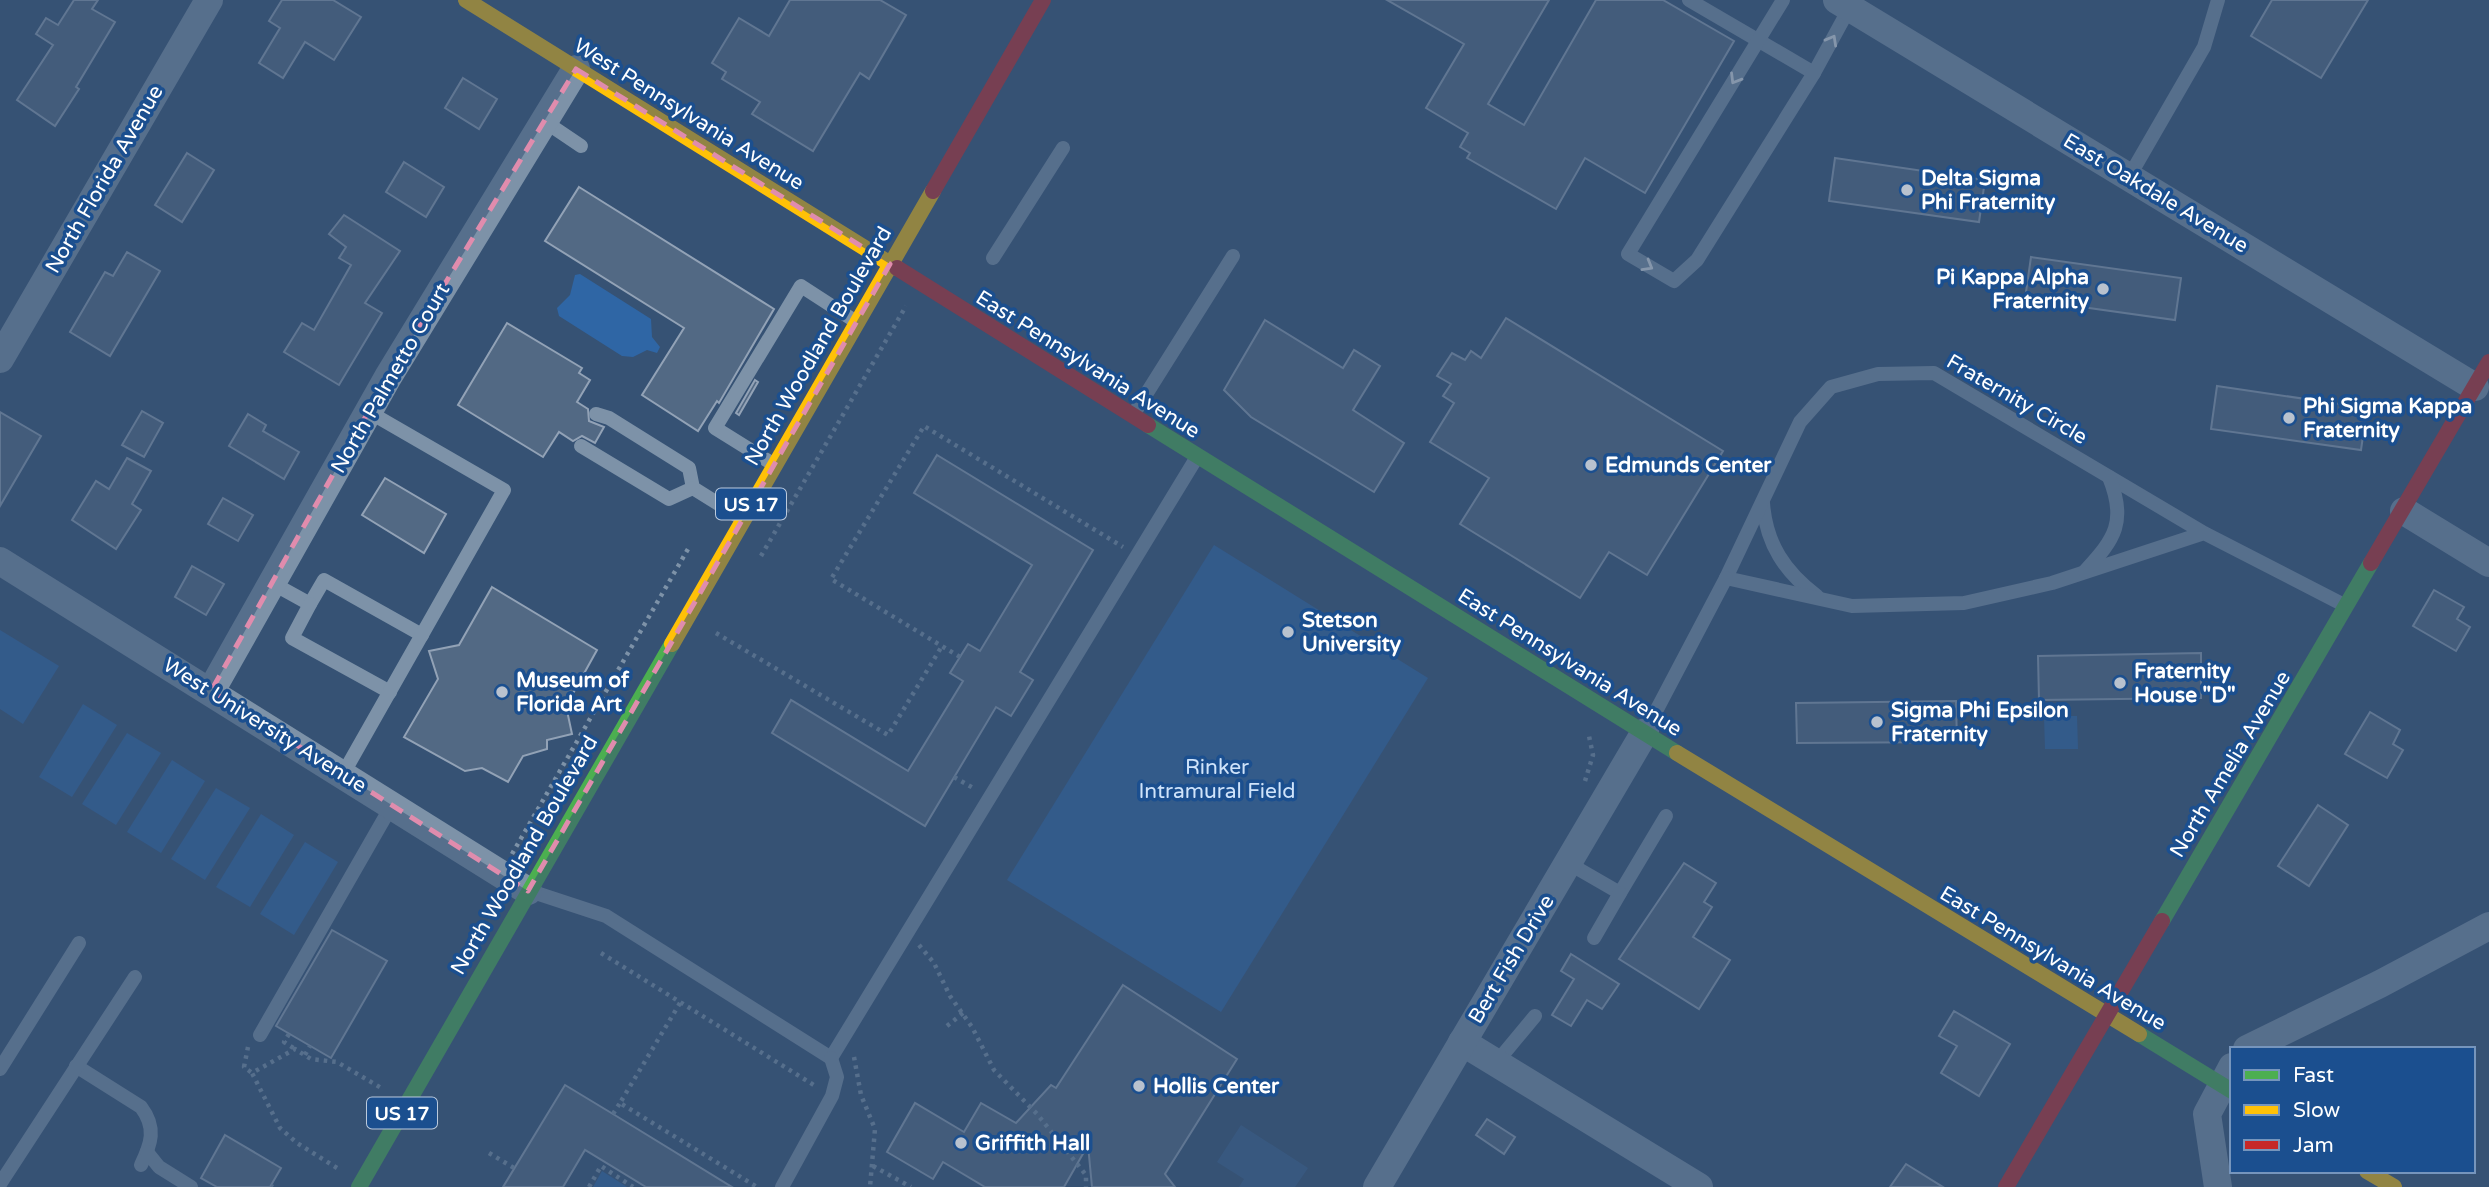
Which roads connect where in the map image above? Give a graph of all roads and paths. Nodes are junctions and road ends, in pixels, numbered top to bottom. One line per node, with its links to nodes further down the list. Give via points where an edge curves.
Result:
1 (209, 0): 20 (street, North Florida Avenue)
2 (466, 0): 9 (main road, West Pennsylvania Avenue)
3 (1043, 0): 17 (main road, North Woodland Boulevard / US 17)
4 (1689, 0): 8 (lane)
5 (1783, 0): 8 (lane)
6 (2218, 0): 14 (lane, via 2204,47)
7 (1843, 4): 10 (lane, one-way to 7); 14 (street, East Oakdale Avenue)
8 (1758, 40): 10 (lane); 10 (lane, one-way to 10, via 1628,254 1674,281 1697,260)
9 (576, 69): 11 (street, North Palmetto Court); 17 (main road, West Pennsylvania Avenue)
10 (1814, 73)
11 (544, 121): 12 (lane); 23 (street, North Palmetto Court)
12 (581, 146)
13 (1063, 148): 16 (lane)
14 (2129, 177): 22 (street, East Oakdale Avenue)
15 (1233, 256): 25 (lane)
16 (993, 258)
17 (890, 264): 18 (main road, North Woodland Boulevard / US 17); 25 (main road, East Pennsylvania Avenue)
18 (876, 287): 19 (main road, North Woodland Boulevard / US 17); 36 (path, via 907,304)
19 (857, 321): 28 (main road, North Woodland Boulevard / US 17); 28 (lane, via 801,286 715,428)
20 (0, 359)
21 (2489, 362): 22 (main road, North Amelia Avenue)
22 (2475, 387): 32 (main road, North Amelia Avenue)
23 (369, 412): 41 (street, North Palmetto Court); 47 (lane, via 504,490)
24 (596, 414): 30 (lane, via 689,468)
25 (1132, 417): 27 (main road, East Pennsylvania Avenue)
26 (581, 446): 30 (lane, via 669,499)
27 (1197, 457): 54 (main road, East Pennsylvania Avenue); 83 (lane)
28 (774, 464): 33 (main road, North Woodland Boulevard / US 17)
29 (2109, 477): 31 (lane, Fraternity Circle, via 1934,373 1878,374 1831,387 1800,422); 34 (lane, Fraternity Circle); 39 (lane, via 2119,500 2113,539)
30 (693, 488): 33 (lane)
31 (1763, 501): 40 (lane, Fraternity Circle); 42 (lane, via 1769,536 1785,568)
32 (2404, 511): 38 (street); 44 (main road, North Amelia Avenue)
33 (743, 519): 62 (main road, North Woodland Boulevard / US 17)
34 (2204, 533): 39 (lane); 44 (lane, Fraternity Circle)
35 (1132, 540): 49 (path, via 1126,549 924,426 831,579)
36 (760, 558)
37 (0, 561): 51 (street, West University Avenue)
38 (2489, 564)
39 (2084, 572): 42 (lane, via 1964,603 1852,606)
40 (1726, 578): 42 (lane); 54 (lane, Fraternity Circle)
41 (272, 583): 43 (lane); 51 (street, North Palmetto Court)
42 (1822, 599)
43 (310, 604): 47 (lane, via 324,580); 52 (lane, via 292,638)
44 (2348, 607): 72 (main road, North Amelia Avenue)
45 (721, 626): 46 (path)
46 (716, 633): 48 (path); 49 (path, via 888,735)
47 (422, 635): 52 (lane)
48 (709, 645)
49 (942, 646): 50 (path)
50 (960, 657)
51 (211, 691): 56 (street, West University Avenue)
52 (390, 692): 56 (lane)
53 (1585, 730): 55 (path)
54 (1645, 732): 61 (street, Bert Fish Drive); 72 (main road, East Pennsylvania Avenue)
55 (1589, 736)
56 (343, 774): 59 (street, West University Avenue)
57 (954, 777): 58 (path)
58 (979, 792)
59 (392, 805): 62 (street, West University Avenue); 76 (lane)
60 (1665, 816): 63 (lane)
61 (1568, 863): 63 (lane); 77 (street, Bert Fish Drive)
62 (528, 891): 83 (lane, via 606,916); 101 (main road, North Woodland Boulevard / US 17)
63 (1620, 893): 65 (lane)
64 (2489, 926): 79 (street)
65 (1594, 937)
66 (917, 941): 71 (path)
67 (79, 943): 86 (lane)
68 (601, 953): 70 (path)
69 (135, 977): 85 (lane)
70 (680, 1003): 90 (path); 91 (path)
71 (963, 1013): 74 (path); 108 (path, via 994,1070 1086,1175)
72 (2105, 1015): 87 (main road, East Pennsylvania Avenue); 110 (main road, North Amelia Avenue)
73 (1535, 1016): 84 (lane)
74 (947, 1026)
75 (289, 1034): 80 (path, via 284,1042)
76 (260, 1035)
77 (1462, 1042): 84 (street); 98 (street, Bert Fish Drive)
78 (310, 1046): 82 (path)
79 (2251, 1047)
80 (295, 1049): 82 (path); 96 (path, via 252,1073 280,1128)
81 (851, 1049): 89 (path)
82 (305, 1055): 88 (path, via 337,1062)
83 (831, 1058): 90 (lane, via 837,1077)
84 (1496, 1063): 109 (street)
85 (76, 1066): 99 (lane); 100 (lane, via 141,1107 149,1117 153,1138 144,1159)
86 (0, 1069)
87 (2229, 1081): 111 (street, via 2207,1114)
88 (384, 1090)
89 (861, 1095): 90 (path); 94 (path, via 875,1129)
90 (832, 1096): 105 (lane)
91 (620, 1103): 92 (path); 104 (path)
92 (613, 1114)
93 (489, 1153): 95 (path)
94 (873, 1166): 106 (path); 107 (path)
95 (514, 1168)
96 (337, 1169)
97 (2370, 1173): 112 (main road)
98 (1384, 1182)
99 (0, 1184)
100 (191, 1187)
101 (359, 1187)
102 (589, 1187): 103 (path, via 601,1166)
103 (633, 1187)
104 (757, 1187)
105 (782, 1187)
106 (870, 1187)
107 (911, 1187)
108 (1086, 1187)
109 (1699, 1187)
110 (2006, 1187)
111 (2218, 1187)
112 (2394, 1187)

